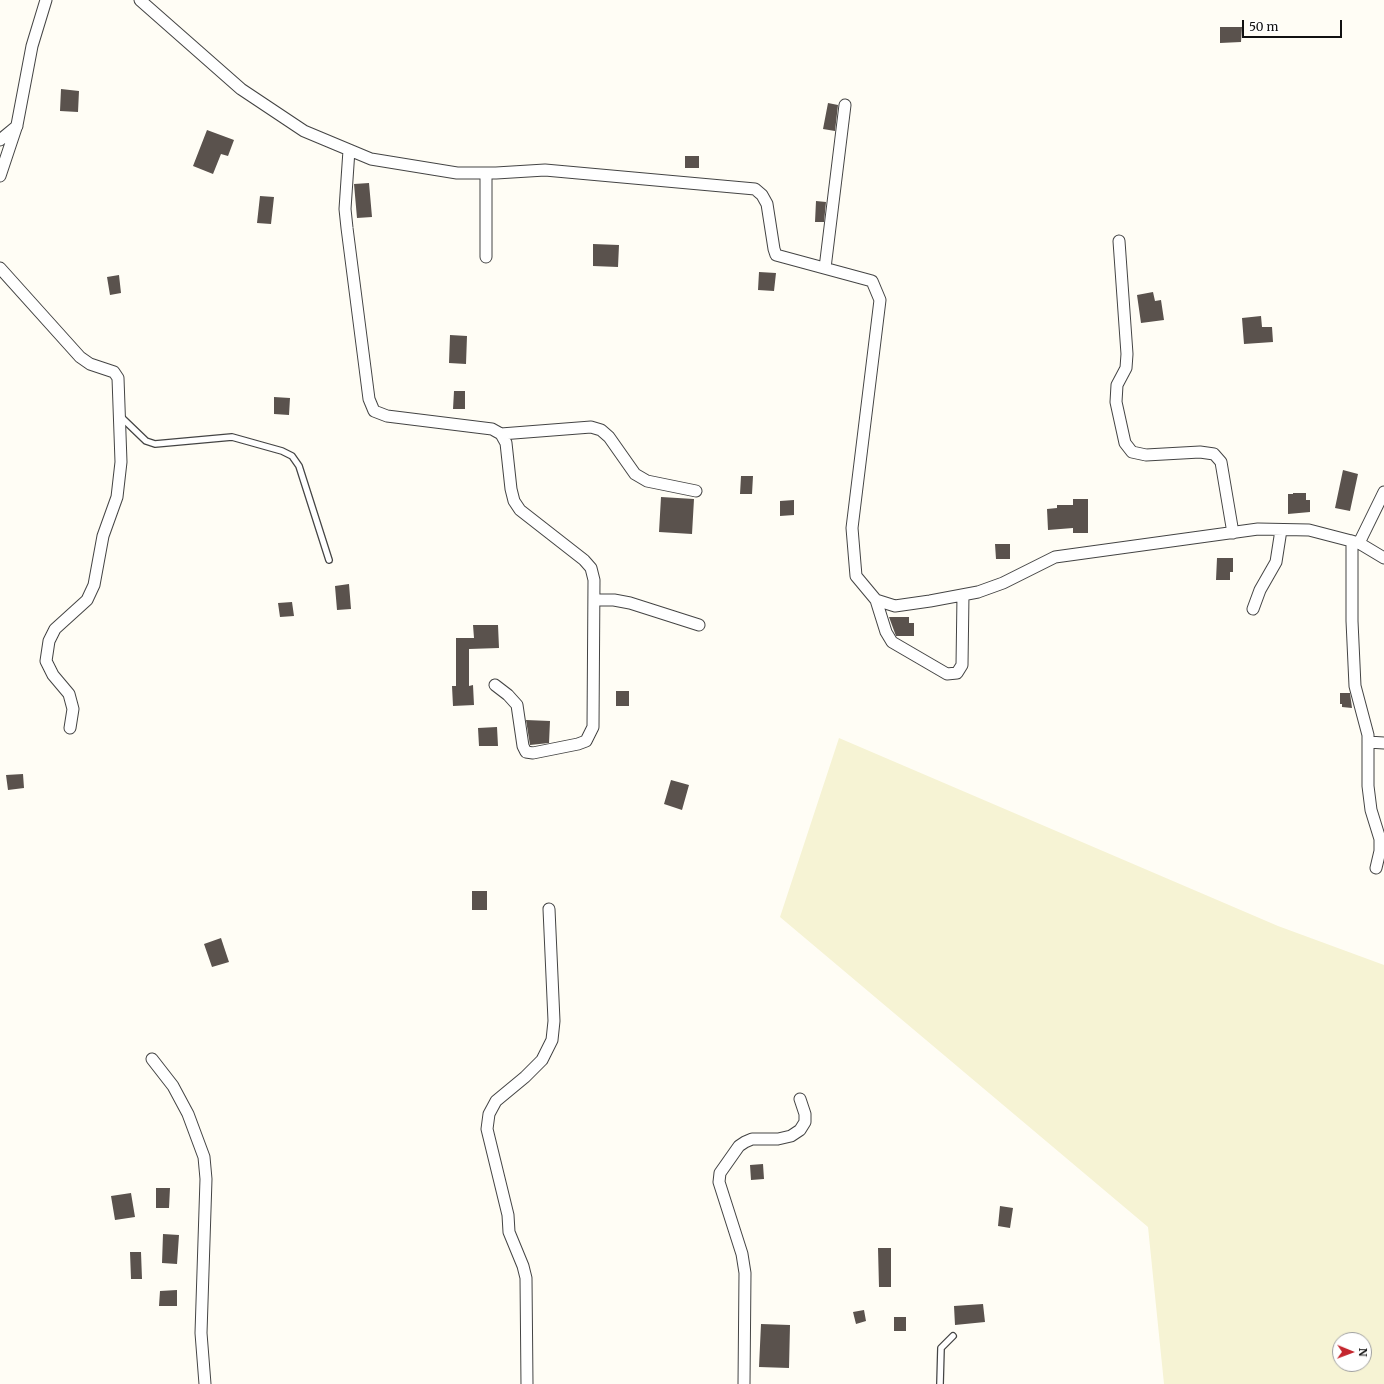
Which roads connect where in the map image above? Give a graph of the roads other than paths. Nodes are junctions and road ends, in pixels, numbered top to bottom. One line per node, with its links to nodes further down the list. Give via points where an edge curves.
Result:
1 (46, 0): 4 (street, via 32,46)
2 (140, 0): 6 (street, via 240,89 304,131)
3 (845, 105): 12 (street)
4 (17, 126): 5 (street); 8 (street)
5 (0, 140)
6 (349, 150): 7 (street, via 371,159 457,173); 14 (street, via 345,209 369,399 374,411 387,416 492,429)
7 (486, 173): 10 (street); 12 (street, via 545,170 755,190 767,204 776,255)
8 (0, 176)
9 (1119, 241): 18 (street, via 1128,354 1126,368 1117,385 1116,402 1125,443 1132,452 1146,456 1200,452 1214,454 1221,462)
10 (486, 258)
11 (0, 268): 13 (street, via 80,357 90,364 114,372 118,378)
12 (825, 268): 24 (street, via 872,281 880,300 852,528 856,576)
13 (120, 416): 21 (lane, via 146,441 155,444 232,437 292,456 299,466); 28 (street, via 121,462 117,497 103,536 94,585 86,600 55,628 49,642 46,661 53,676 69,694 73,709)
14 (501, 434): 15 (street, via 591,427 601,430 609,437 635,474 647,481); 23 (street, via 506,443 514,501 520,510 591,568)
15 (696, 491)
16 (1384, 492): 19 (street)
17 (1281, 530): 18 (street, via 1258,529); 19 (street, via 1309,530); 25 (street, via 1276,562 1260,590)
18 (1233, 533): 22 (street, via 1055,557 1003,583)
19 (1356, 542): 20 (street); 29 (street, via 1352,621 1355,686)
20 (1384, 558)
21 (329, 560)
22 (963, 595): 24 (street, via 895,606); 24 (street, via 962,665 957,673 947,674 892,642)
23 (595, 600): 26 (street, via 630,603); 27 (street, via 593,727 586,741 533,753 526,752 517,705 508,694)
24 (876, 600)
25 (1253, 609)
26 (699, 625)
27 (495, 685)
28 (70, 728)
29 (1368, 742): 30 (street); 31 (street, via 1368,786 1371,810 1380,839)
30 (1384, 743)
31 (1376, 868)
32 (549, 909): 37 (street, via 554,1021 552,1040 542,1060 496,1101 489,1114 487,1129 508,1215 509,1232 526,1278)
33 (152, 1059): 36 (street, via 173,1086 185,1107 204,1157 206,1179 201,1333)
34 (800, 1099): 38 (street, via 805,1122 800,1130 791,1136 778,1139 752,1139 745,1142 739,1146 720,1173 719,1182 742,1254 745,1273)
35 (953, 1336): 39 (lane, via 941,1348)
36 (205, 1384)
37 (527, 1384)
38 (744, 1384)
39 (940, 1384)

